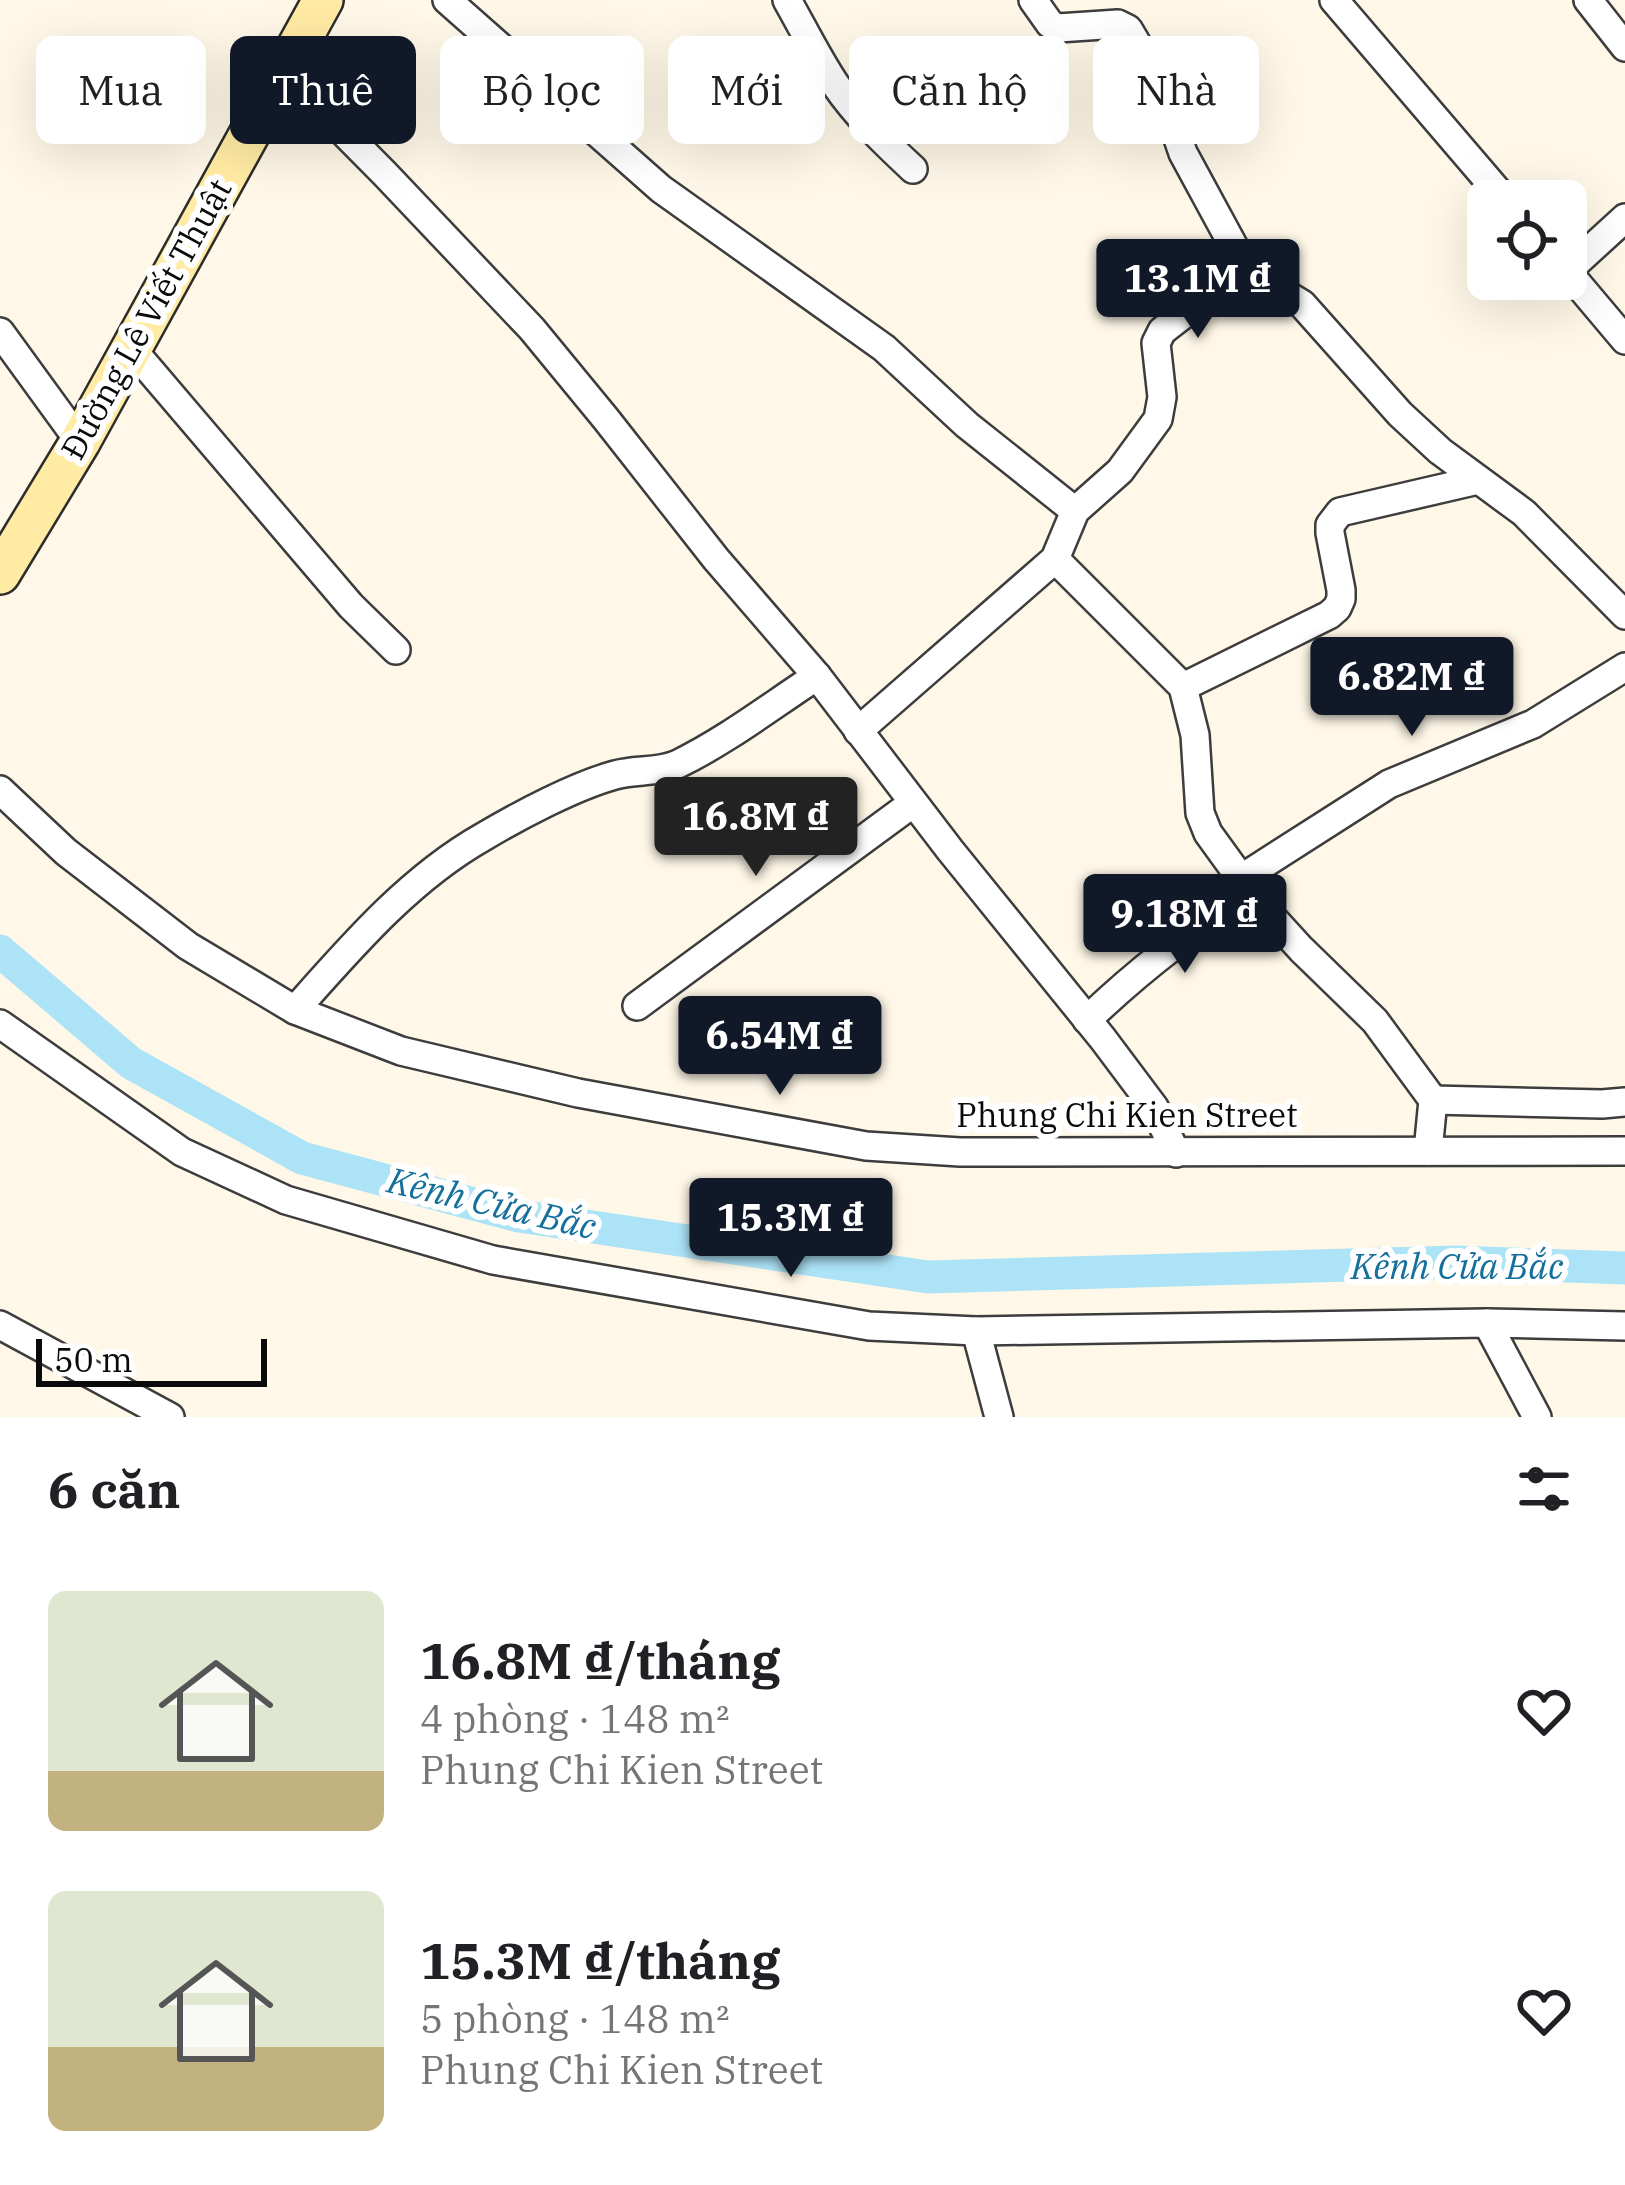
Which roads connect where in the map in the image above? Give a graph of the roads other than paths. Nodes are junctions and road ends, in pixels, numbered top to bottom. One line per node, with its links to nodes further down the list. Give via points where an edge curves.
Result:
1 (323, 0): 7 (main road, Đường Lê Viết Thuật)
2 (447, 0): 22 (street, via 661,189 884,348)
3 (787, 0): 11 (street, via 841,92)
4 (1033, 0): 15 (street, via 1058,28 1128,29)
5 (1334, 0): 12 (street)
6 (1588, 0): 8 (street)
7 (302, 36)
8 (1625, 46)
9 (242, 144): 19 (main road, Đường Lê Viết Thuật)
10 (353, 144): 28 (street, via 532,329)
11 (913, 169)
12 (1487, 180)
13 (1625, 218): 14 (street)
14 (1587, 252)
15 (1247, 271): 21 (street, via 1302,304 1400,415); 22 (street, via 1162,331 1158,419 1120,471)
16 (1587, 294): 18 (street)
17 (0, 332): 20 (street)
18 (1625, 340)
19 (131, 348): 20 (main road, Đường Lê Viết Thuật); 26 (street)
20 (80, 442): 24 (main road, Đường Lê Viết Thuật)
21 (1478, 480): 25 (street, via 1524,513); 29 (street, via 1340,512 1330,525 1337,608)
22 (1075, 511): 23 (street)
23 (1055, 560): 29 (street); 30 (street)
24 (0, 574)
25 (1625, 615)
26 (395, 650)
27 (1625, 668): 33 (street, via 1534,724 1389,784)
28 (817, 676): 30 (street); 35 (street, via 673,766 614,775 481,838 387,910)
29 (1184, 688): 33 (street, via 1202,823)
30 (858, 731): 32 (street)
31 (0, 790): 35 (street, Phung Chi Kien Street, via 65,852 188,946)
32 (914, 803): 34 (street); 36 (street)
33 (1246, 885): 36 (street); 38 (street, via 1375,1021)
34 (637, 1006)
35 (295, 1010): 42 (street, Phung Chi Kien Street, via 401,1051 866,1146)
36 (1087, 1020): 42 (street, via 1154,1107)
37 (0, 1024): 46 (street, via 182,1152 286,1200 493,1260 869,1326)
38 (1433, 1100): 39 (street); 40 (street)
39 (1625, 1102)
40 (1429, 1151): 41 (street, Phung Chi Kien Street); 42 (street, Phung Chi Kien Street)
41 (1625, 1151)
42 (1176, 1153)
43 (1487, 1323): 45 (street); 46 (street); 49 (street)
44 (0, 1324): 47 (street)
45 (1625, 1326)
46 (976, 1331): 48 (street)
47 (170, 1417)
48 (999, 1417)
49 (1537, 1417)

